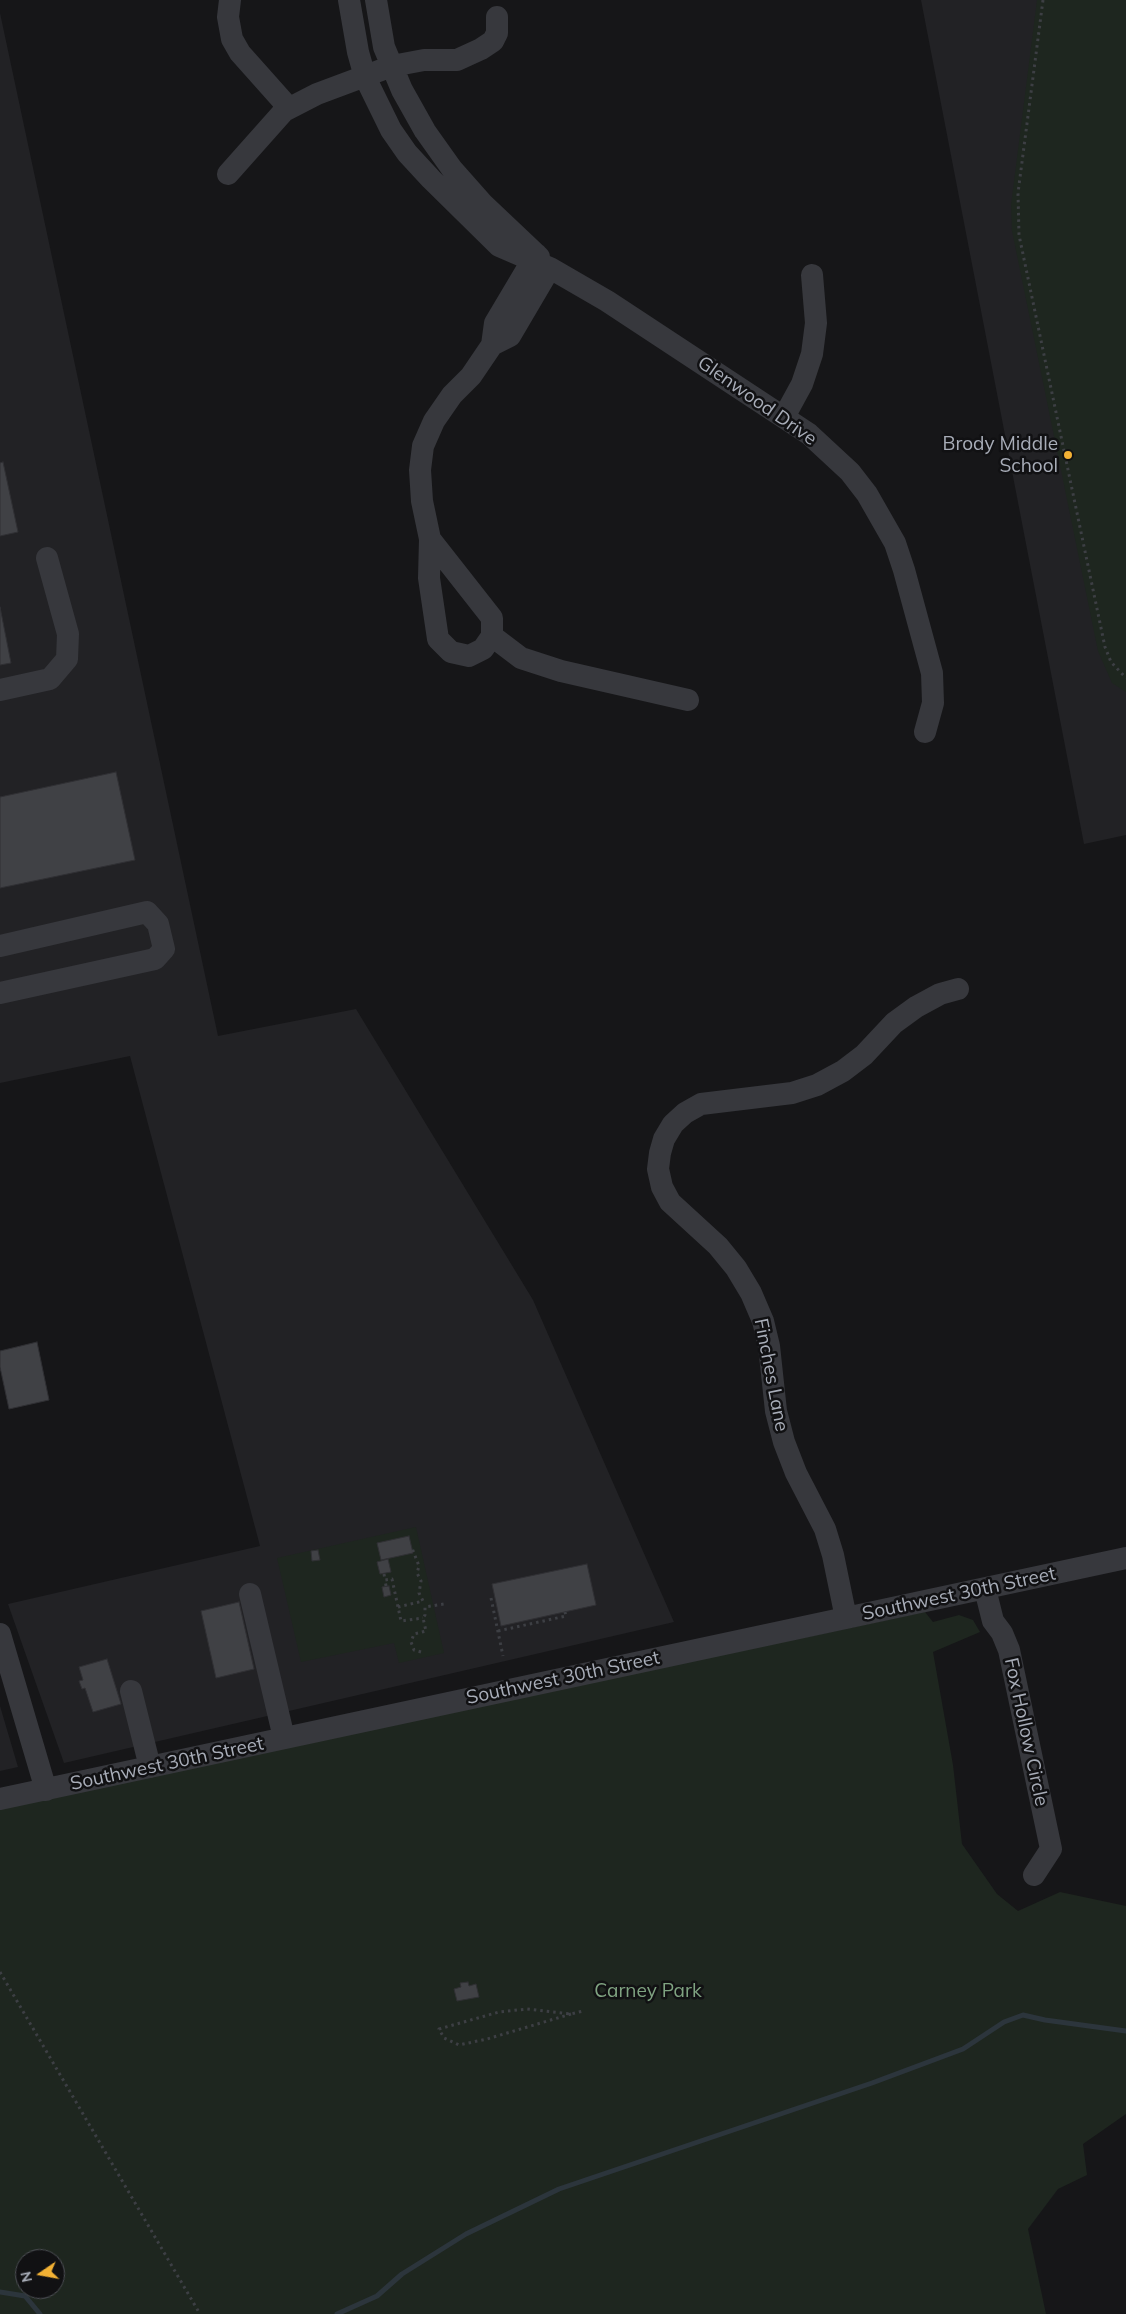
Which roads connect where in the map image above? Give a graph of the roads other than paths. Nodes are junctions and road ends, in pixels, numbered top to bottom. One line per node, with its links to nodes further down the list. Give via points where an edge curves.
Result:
1 (230, 0): 7 (street, via 228,17 232,38 240,53)
2 (349, 0): 6 (street, Glenwood Drive)
3 (376, 0): 5 (street, Glenwood Drive, via 384,47)
4 (497, 17): 5 (street, via 497,33 493,41 481,50 457,60 424,60)
5 (392, 66): 6 (street); 9 (street, Glenwood Drive, via 425,131 452,169)
6 (366, 77): 7 (street); 9 (street, Glenwood Drive, via 391,130 431,179 499,246)
7 (289, 108): 8 (street)
8 (228, 174)
9 (540, 260): 11 (street, Glenwood Drive); 12 (street, via 510,336 492,345 471,376 452,395 434,421 424,446 420,470)
10 (812, 275): 11 (street, via 816,323 812,354 802,384)
11 (784, 417): 17 (street, Glenwood Drive, via 809,434 850,472 867,494 895,543 932,672 933,704)
12 (430, 539): 14 (street, via 492,618); 14 (street, via 429,578 438,639 451,652 469,656 483,649)
13 (47, 558): 15 (street, via 68,634 67,659 50,679)
14 (492, 636): 16 (street, via 521,658 561,671)
15 (0, 690)
16 (688, 700)
17 (925, 732)
18 (0, 946): 20 (street, via 147,912 158,924 164,949 155,959)
19 (958, 989): 24 (street, Finches Lane, via 916,1007 894,1023 864,1055 817,1085 792,1093 701,1104 673,1124 660,1153 660,1178 670,1202 718,1246 736,1268 763,1321 776,1411 784,1442 825,1529)
20 (0, 993)
21 (1126, 1558): 22 (street, Southwest 30th Street)
22 (985, 1589): 24 (street, Southwest 30th Street); 31 (street, Fox Hollow Circle, via 993,1621 1002,1632 1009,1650 1050,1849)
23 (250, 1594): 27 (street)
24 (846, 1618): 27 (street, Southwest 30th Street)
25 (0, 1634): 29 (street)
26 (131, 1691): 28 (street)
27 (284, 1738): 28 (street, Southwest 30th Street)
28 (150, 1767): 29 (street, Southwest 30th Street)
29 (46, 1790): 30 (street, Southwest 30th Street)
30 (0, 1799)
31 (1034, 1876)

